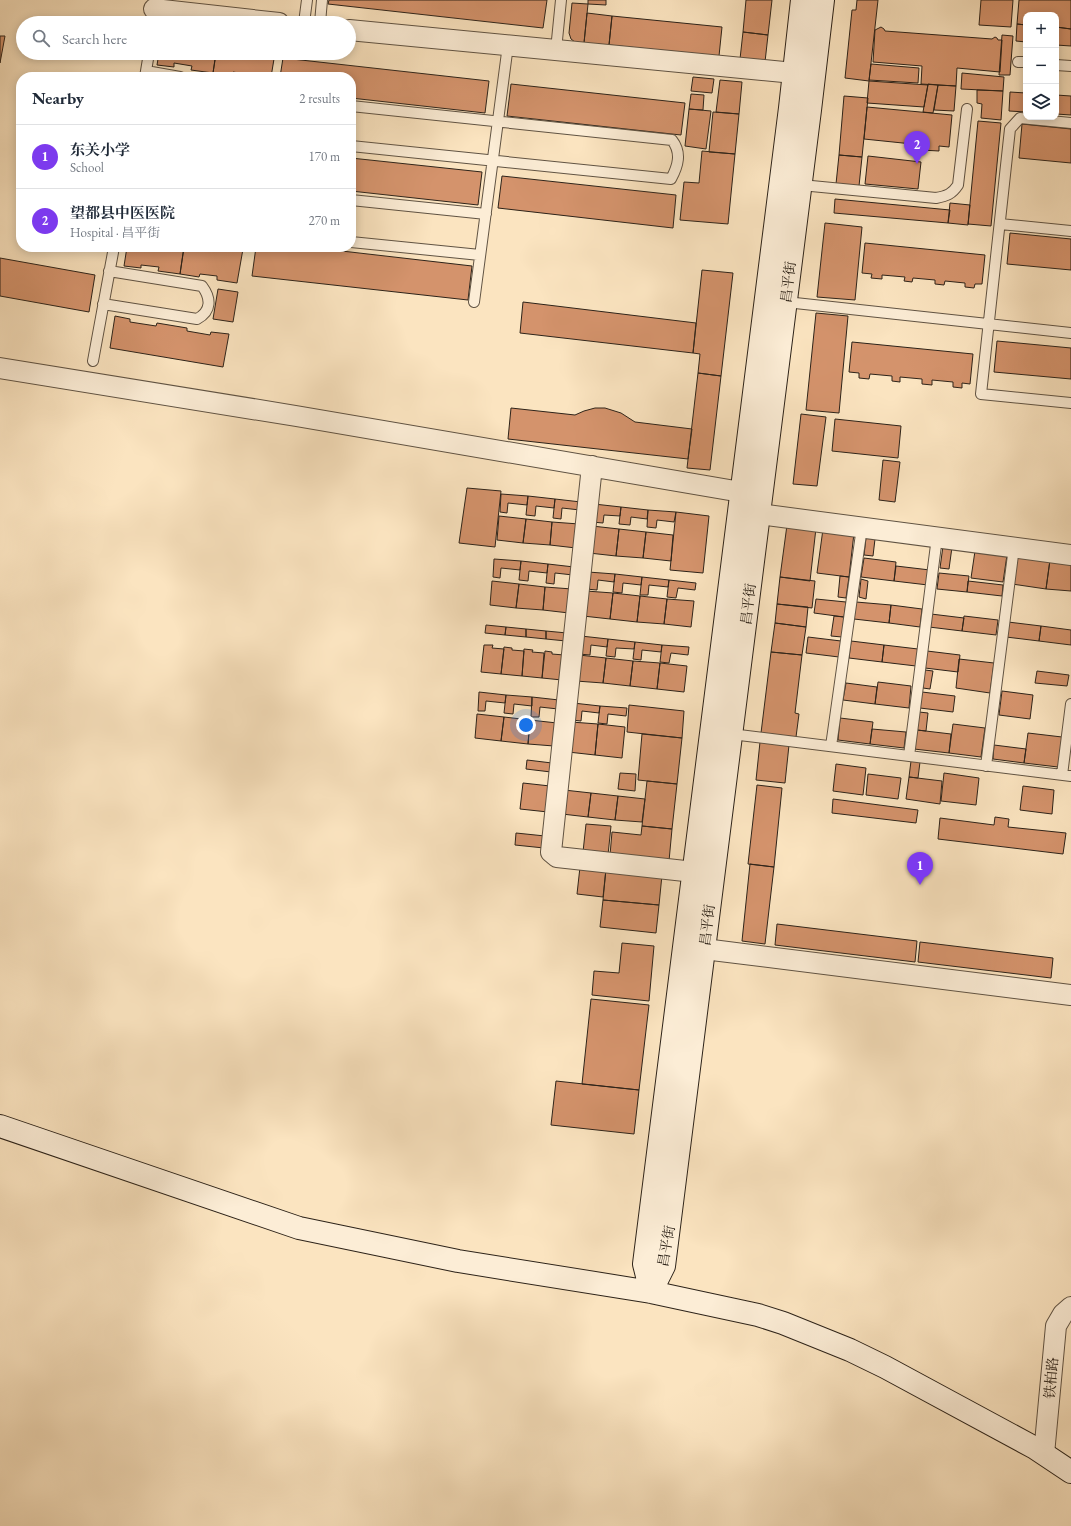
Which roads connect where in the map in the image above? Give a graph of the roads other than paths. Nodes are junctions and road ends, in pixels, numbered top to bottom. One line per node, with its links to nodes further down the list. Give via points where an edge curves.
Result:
1 (307, 0): 6 (lane)
2 (322, 0): 7 (lane)
3 (561, 0): 10 (lane)
4 (802, 0): 15 (street, 昌平街)
5 (823, 0): 22 (street, 昌平街)
6 (305, 16)
7 (321, 16)
8 (356, 31): 9 (street)
9 (508, 45): 10 (street); 18 (lane)
10 (556, 50): 15 (street)
11 (147, 60): 14 (lane)
12 (1059, 65): 13 (lane)
13 (1071, 66)
14 (146, 72)
15 (794, 73): 40 (street, 昌平街)
16 (356, 107): 18 (lane)
17 (967, 109): 22 (lane, via 958,185 947,196 936,198)
18 (498, 121): 21 (lane); 21 (lane, via 672,140 679,153 671,179)
19 (1071, 123): 25 (lane, via 1020,118 1010,129)
20 (356, 146): 21 (lane)
21 (493, 160): 24 (lane)
22 (800, 185): 32 (street, 昌平街)
23 (356, 201): 24 (lane)
24 (486, 214): 29 (lane)
25 (1000, 224): 26 (lane); 34 (lane)
26 (1071, 231)
27 (356, 243): 29 (lane)
28 (113, 252): 30 (lane)
29 (480, 255): 31 (lane)
30 (109, 271): 33 (lane); 33 (lane, via 202,286 208,294 207,311 197,319)
31 (474, 302)
32 (786, 302): 34 (lane); 41 (street, 昌平街)
33 (103, 304): 36 (lane)
34 (989, 324): 35 (lane); 38 (lane, via 981,394)
35 (1071, 333)
36 (93, 361)
37 (0, 368): 39 (street)
38 (1071, 403)
39 (592, 466): 40 (street); 52 (street, via 551,852 556,857)
40 (741, 492): 52 (street, 昌平街)
41 (759, 514): 42 (street); 47 (street, 昌平街)
42 (862, 527): 43 (street); 48 (lane)
43 (937, 537): 44 (street); 49 (lane)
44 (1014, 548): 45 (street); 50 (lane)
45 (1071, 555)
46 (1071, 704): 51 (lane)
47 (731, 734): 48 (lane); 53 (street, 昌平街)
48 (831, 746): 49 (lane)
49 (909, 756): 50 (lane)
50 (986, 766): 51 (lane)
51 (1066, 776)
52 (694, 872): 56 (street, 昌平街, via 644,1264)
53 (704, 949): 54 (street); 56 (street, 昌平街, via 664,1266)
54 (1071, 995)
55 (0, 1126): 56 (street, via 299,1228 458,1261)
56 (651, 1292): 58 (street, via 758,1315 850,1350 886,1367)
57 (1071, 1308): 58 (street, 铁柏路, via 1056,1326)
58 (1044, 1454): 59 (street)
59 (1071, 1472)

